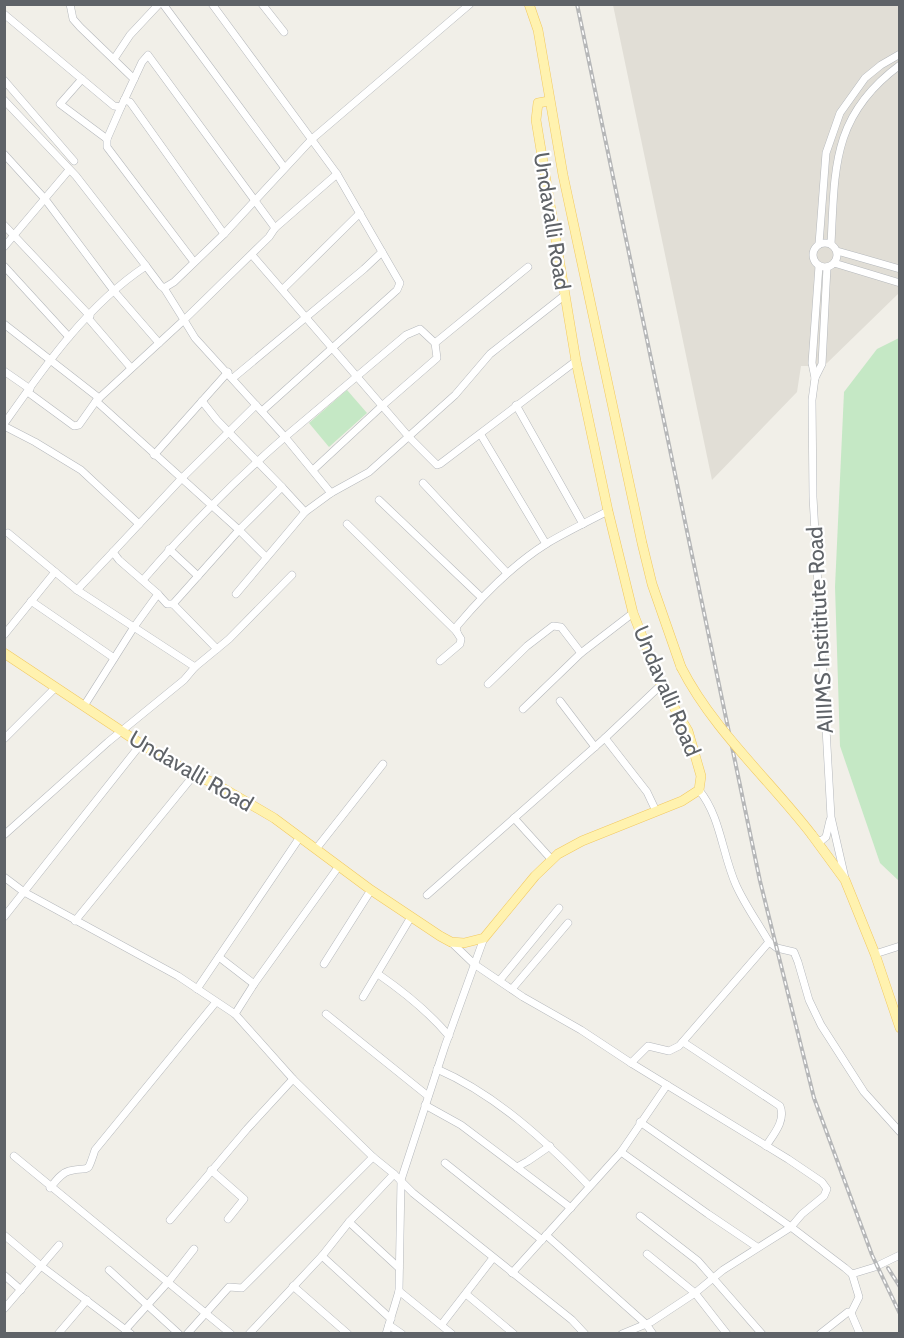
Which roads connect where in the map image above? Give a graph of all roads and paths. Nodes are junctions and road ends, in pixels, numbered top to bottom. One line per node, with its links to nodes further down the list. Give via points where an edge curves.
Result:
1 (70, 4): 10 (street, via 73,20)
2 (161, 4): 10 (street, via 130,35); 22 (street)
3 (212, 4): 19 (street)
4 (262, 4): 8 (street)
5 (470, 4): 19 (street)
6 (529, 4): 16 (main road, via 538,30)
7 (4, 14): 12 (street)
8 (284, 32)
9 (900, 54): 32 (street, via 865,78 840,113 826,153)
10 (114, 59): 13 (street)
11 (900, 65): 33 (street, via 863,98 844,131)
12 (82, 79): 17 (street, via 114,106); 18 (street, via 60,104)
13 (134, 79): 17 (street); 26 (street, via 148,55)
14 (4, 80): 21 (street)
15 (4, 100): 23 (street)
16 (549, 101): 49 (main road, Undavalli Road, via 538,103 536,120); 135 (main road, bridge, via 642,543 681,667 708,712)
17 (123, 104): 18 (street); 31 (street, via 130,102)
18 (107, 139): 38 (street, via 107,147)
19 (312, 139): 22 (street); 24 (street)
20 (4, 154): 25 (street)
21 (74, 161)
22 (284, 167): 26 (street)
23 (69, 170): 25 (street); 41 (street)
24 (338, 174): 27 (street); 29 (street)
25 (45, 199): 30 (street); 48 (street)
26 (256, 200): 29 (street); 31 (street)
27 (360, 213): 36 (street); 47 (street)
28 (4, 225): 30 (street)
29 (275, 228): 37 (street)
30 (14, 234): 34 (street); 50 (street)
31 (224, 234): 38 (street)
32 (819, 244): 33 (street); 43 (street, AIIIMS Instititute Road, via 813,253 814,261)
33 (831, 244): 35 (street)
34 (4, 247)
35 (837, 251): 39 (street); 44 (street)
36 (382, 252): 51 (street); 57 (street, via 399,288)
37 (252, 255): 47 (street); 52 (street)
38 (194, 262): 46 (street)
39 (834, 263): 43 (street); 45 (street)
40 (4, 266): 54 (street)
41 (146, 266): 46 (street); 48 (street)
42 (528, 267): 56 (street)
43 (823, 267): 131 (street, AIIIMS Instititute Road, via 822,364 812,400 813,497)
44 (900, 269)
45 (900, 283)
46 (164, 288): 52 (street)
47 (283, 289): 51 (street)
48 (114, 291): 50 (street); 55 (street)
49 (565, 295): 59 (main road, Undavalli Road); 73 (street, via 490,354 455,395)
50 (89, 317): 54 (street); 60 (street)
51 (307, 317): 57 (street); 62 (street)
52 (184, 320): 55 (street); 62 (street, via 195,338)
53 (4, 324): 58 (street)
54 (69, 337): 58 (street)
55 (159, 343): 60 (street)
56 (435, 343): 63 (street, via 420,328 406,335); 67 (street, via 437,358)
57 (332, 348): 63 (street); 69 (street)
58 (52, 360): 64 (street); 65 (street)
59 (576, 361): 68 (street); 84 (main road, Undavalli Road)
60 (131, 368): 65 (street)
61 (4, 371): 64 (street)
62 (230, 375): 66 (street); 69 (street)
63 (358, 376): 67 (street); 74 (street)
64 (29, 391): 65 (street, via 75,426); 70 (street)
65 (98, 400): 75 (street)
66 (202, 401): 71 (street); 75 (street)
67 (383, 405): 73 (street); 77 (street)
68 (516, 405): 72 (street); 88 (street)
69 (259, 408): 71 (street); 74 (street)
70 (4, 425): 86 (street, via 81,470)
71 (229, 432): 76 (street); 78 (street)
72 (481, 435): 73 (street, via 439,465); 91 (street)
73 (409, 436): 81 (street, via 369,472)
74 (285, 437): 76 (street); 77 (street)
75 (154, 455): 78 (street)
76 (256, 462): 80 (street); 83 (street)
77 (313, 470): 81 (street)
78 (182, 478): 83 (street); 86 (street)
79 (423, 483): 96 (street)
80 (282, 488): 85 (street); 89 (street)
81 (331, 493): 85 (street)
82 (379, 500): 103 (street)
83 (212, 505): 89 (street); 92 (street)
84 (608, 511): 88 (street); 106 (main road, Undavalli Road)
85 (305, 512): 94 (street)
86 (139, 524): 93 (street)
87 (347, 524): 108 (street)
88 (583, 524): 91 (street)
89 (239, 530): 94 (street); 98 (street)
90 (8, 533): 95 (street)
91 (546, 544): 96 (street)
92 (169, 549): 98 (street); 99 (street)
93 (113, 552): 99 (street); 100 (street)
94 (266, 557): 102 (street)
95 (55, 572): 100 (street); 104 (street)
96 (507, 573): 103 (street)
97 (292, 575): 110 (street)
98 (198, 576): 105 (street)
99 (143, 580): 101 (street)
100 (77, 590): 107 (street)
101 (158, 594): 105 (street, via 167,604); 107 (street)
102 (236, 594)
103 (481, 597): 108 (street, via 457,626)
104 (31, 601): 109 (street); 113 (street)
105 (173, 604): 110 (street)
106 (633, 613): 112 (street); 117 (main road, Undavalli Road)
107 (134, 627): 113 (street); 115 (street)
108 (457, 632): 114 (street, via 460,644)
109 (4, 635)
110 (217, 649): 115 (street)
111 (4, 653): 118 (main road, Undavalli Road)
112 (581, 653): 116 (street, via 561,627 553,626); 121 (street)
113 (114, 658): 120 (street)
114 (440, 660)
115 (195, 667): 122 (street)
116 (488, 684)
117 (661, 685): 123 (street); 129 (main road, Undavalli Road, via 688,731 701,776)
118 (55, 688): 120 (main road, Undavalli Road); 124 (street)
119 (560, 701): 126 (street)
120 (84, 706): 122 (main road, Undavalli Road)
121 (523, 709)
122 (122, 732): 125 (main road, Undavalli Road); 133 (street)
123 (605, 738): 126 (street); 130 (street, via 647,792)
124 (4, 739)
125 (141, 744): 128 (main road, Undavalli Road); 142 (street)
126 (595, 747): 132 (street)
127 (383, 764): 136 (street)
128 (194, 775): 134 (main road, Undavalli Road, via 248,802); 147 (street)
129 (699, 790): 130 (main road, Undavalli Road); 151 (street, via 715,819 736,885)
130 (656, 811): 137 (main road, Undavalli Road, via 582,841)
131 (831, 817): 135 (street, via 826,837 820,841); 140 (street, AIIIMS Instititute Road)
132 (514, 818): 137 (street); 143 (street)
133 (4, 836)
134 (300, 837): 136 (main road, Undavalli Road); 154 (street)
135 (815, 837): 140 (main road)
136 (316, 849): 138 (main road, Undavalli Road)
137 (552, 860): 149 (main road, Undavalli Road)
138 (339, 866): 141 (main road, Undavalli Road); 159 (street)
139 (4, 877): 142 (street)
140 (845, 880): 153 (main road)
141 (371, 890): 146 (main road, Undavalli Road); 155 (street)
142 (24, 892): 145 (street); 147 (street)
143 (427, 895)
144 (559, 908): 158 (street)
145 (4, 917)
146 (411, 917): 150 (main road, Undavalli Road); 157 (street)
147 (75, 921): 160 (street)
148 (568, 923): 161 (street)
149 (484, 938): 150 (main road); 156 (street)
150 (452, 942): 156 (street)
151 (769, 942): 168 (street); 176 (street, via 794,952 821,1025 864,1092)
152 (900, 946): 153 (street)
153 (875, 954): 166 (main road)
154 (219, 957): 159 (street); 160 (street)
155 (324, 964)
156 (474, 964): 158 (street); 167 (street)
157 (378, 974): 162 (street); 167 (street, via 430,1014)
158 (500, 980): 161 (street)
159 (254, 984): 164 (street)
160 (197, 988): 163 (street)
161 (512, 989): 169 (street)
162 (363, 997)
163 (216, 1002): 164 (street); 188 (street, via 95,1149 89,1166 64,1173)
164 (235, 1014): 171 (street)
165 (326, 1014): 173 (street)
166 (900, 1028)
167 (449, 1035): 170 (street)
168 (683, 1042): 169 (street, via 669,1051 648,1046); 178 (street, via 780,1106 780,1122)
169 (631, 1063): 172 (street)
170 (437, 1069): 173 (street); 177 (street, via 477,1089)
171 (293, 1079): 181 (street); 184 (street)
172 (667, 1085): 175 (street); 178 (street)
173 (428, 1096): 174 (street)
174 (426, 1105): 183 (street, via 462,1125); 186 (street)
175 (640, 1122): 179 (street); 194 (street)
176 (900, 1132)
177 (550, 1146): 183 (street); 187 (street)
178 (766, 1146): 194 (street, via 811,1173 827,1189)
179 (621, 1152): 187 (street); 198 (street)
180 (14, 1156): 188 (street)
181 (373, 1157): 185 (street); 220 (street, via 249,1282 239,1289 228,1287)
182 (445, 1163): 196 (street)
183 (517, 1167): 189 (street)
184 (212, 1170): 191 (street, via 244,1199); 192 (street)
185 (394, 1174): 186 (street); 193 (street)
186 (401, 1180): 203 (street); 205 (street)
187 (589, 1186): 189 (street)
188 (51, 1188): 211 (street)
189 (571, 1208): 196 (street)
190 (640, 1216): 210 (street, via 683,1248)
191 (228, 1219)
192 (170, 1220)
193 (349, 1222): 202 (street); 205 (street)
194 (791, 1227): 198 (street); 208 (street)
195 (4, 1235): 204 (street)
196 (544, 1238): 207 (street); 224 (street)
197 (58, 1245): 204 (street)
198 (758, 1247): 210 (street)
199 (194, 1249): 211 (street)
200 (647, 1254): 215 (street)
201 (900, 1255): 208 (street)
202 (322, 1256): 212 (street); 222 (street)
203 (493, 1258): 207 (street); 216 (street)
204 (41, 1266): 213 (street); 217 (street)
205 (399, 1268): 214 (street)
206 (109, 1270): 218 (street)
207 (513, 1273): 237 (street)
208 (852, 1274): 221 (street, via 859,1297)
209 (4, 1275): 213 (street)
210 (714, 1278): 215 (street); 240 (street)
211 (169, 1281): 218 (street); 220 (street)
212 (293, 1286): 231 (street); 232 (street)
213 (21, 1290): 219 (street)
214 (399, 1291): 222 (street); 223 (street)
215 (695, 1293): 224 (street); 239 (street)
216 (466, 1294): 223 (street); 236 (street)
217 (87, 1300): 225 (street); 227 (street)
218 (147, 1305): 225 (street); 228 (street)
219 (4, 1309)
220 (206, 1312): 229 (street); 230 (street)
221 (851, 1313): 241 (street); 242 (street)
222 (390, 1322): 233 (street); 234 (street)
223 (442, 1324): 235 (street)
224 (646, 1324): 226 (street); 238 (street)
225 (128, 1332)
226 (625, 1333)
227 (58, 1334)
228 (179, 1334)
229 (187, 1334)
230 (231, 1334)
231 (249, 1334)
232 (348, 1334)
233 (386, 1334)
234 (402, 1334)
235 (453, 1334)
236 (514, 1334)
237 (585, 1334)
238 (653, 1334)
239 (727, 1334)
240 (762, 1334)
241 (820, 1334)
242 (860, 1334)

